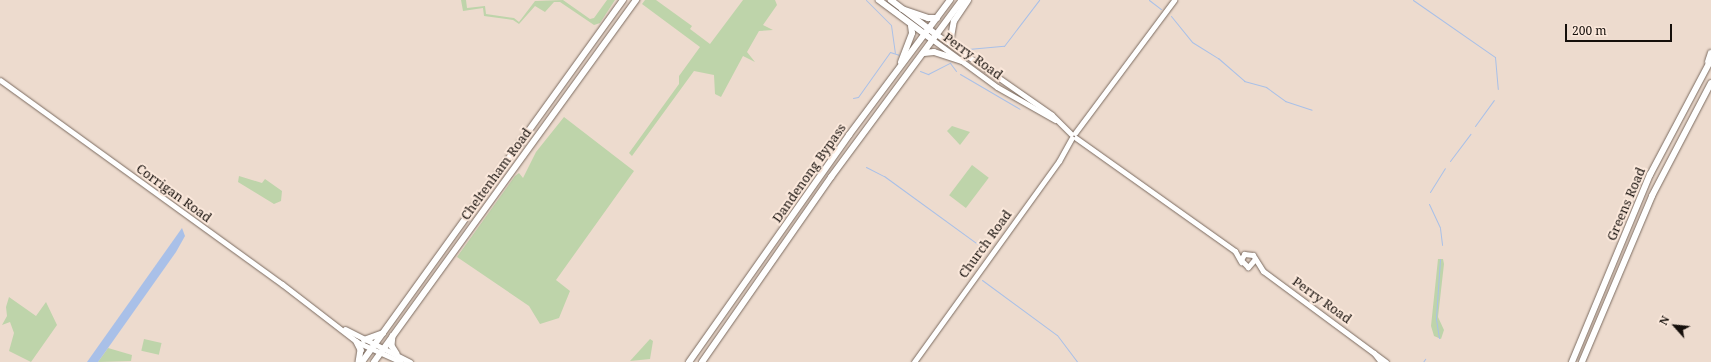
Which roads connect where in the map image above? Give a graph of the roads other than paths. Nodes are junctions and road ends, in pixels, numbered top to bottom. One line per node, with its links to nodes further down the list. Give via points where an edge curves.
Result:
1 (622, 0): 25 (main road, Cheltenham Road)
2 (636, 0): 26 (main road, Cheltenham Road)
3 (879, 0): 11 (main road, Perry Road)
4 (891, 0): 9 (main road, Perry Road)
5 (950, 0): 10 (highway, Dandenong Bypass)
6 (962, 0): 13 (highway, Dandenong Bypass)
7 (968, 0): 16 (highway, via 954,21)
8 (1174, 0): 29 (main road, Church Road)
9 (902, 9): 10 (highway, via 928,18); 12 (main road, Perry Road)
10 (937, 18): 12 (highway, Dandenong Bypass)
11 (911, 26): 14 (main road, Perry Road); 22 (highway, via 911,38)
12 (929, 29): 13 (main road, Perry Road); 14 (highway, Dandenong Bypass)
13 (936, 34): 15 (highway, Dandenong Bypass); 16 (main road, Perry Road)
14 (925, 36): 15 (main road, Perry Road); 22 (highway, Dandenong Bypass)
15 (933, 40): 17 (highway, Dandenong Bypass); 20 (main road, Perry Road)
16 (950, 43): 27 (main road, Perry Road)
17 (924, 53): 20 (highway, via 934,52); 55 (highway, Dandenong Bypass, via 831,177)
18 (1711, 53): 21 (main road)
19 (1711, 60): 21 (main road, Greens Road)
20 (962, 61): 27 (main road, Perry Road, via 1001,90)
21 (1707, 68): 31 (main road, Greens Road, via 1650,175)
22 (899, 69): 54 (highway, Dandenong Bypass)
23 (0, 80): 39 (main road, Corrigan Road)
24 (1711, 83): 32 (main road, Greens Road, via 1664,171)
25 (550, 100): 26 (main road); 28 (main road, Cheltenham Road)
26 (558, 106): 30 (main road, Cheltenham Road)
27 (1059, 123): 29 (main road, Perry Road)
28 (524, 136): 30 (main road); 40 (main road, Cheltenham Road)
29 (1073, 136): 33 (main road, Perry Road); 56 (main road, Church Road, via 1059,161)
30 (533, 142): 41 (main road, Cheltenham Road)
31 (1627, 228): 32 (main road, via 1630,232); 59 (main road, Greens Road)
32 (1637, 232): 60 (main road, Greens Road)
33 (1234, 251): 34 (main road, Perry Road); 36 (main road, Perry Road)
34 (1246, 253): 35 (main road); 36 (main road)
35 (1255, 259): 37 (main road); 38 (main road, Perry Road)
36 (1241, 262): 37 (main road)
37 (1248, 267): 38 (main road, Perry Road)
38 (1263, 271): 46 (main road, Perry Road)
39 (336, 324): 42 (main road, Corrigan Road); 43 (main road, Corrigan Road)
40 (383, 333): 42 (main road); 44 (main road, Cheltenham Road)
41 (393, 336): 45 (main road, Cheltenham Road); 49 (main road, via 392,346)
42 (364, 340): 44 (main road, Corrigan Road)
43 (357, 342): 47 (main road, Corrigan Road); 50 (main road, via 361,350)
44 (375, 344): 45 (main road, Corrigan Road); 47 (main road, Cheltenham Road)
45 (384, 348): 48 (main road, Cheltenham Road); 49 (main road, Corrigan Road)
46 (1369, 348): 57 (main road, Perry Road); 58 (main road, Perry Road)
47 (370, 350): 48 (main road, Corrigan Road); 50 (main road, Cheltenham Road)
48 (380, 354): 51 (main road, Cheltenham Road); 52 (main road, Corrigan Road)
49 (397, 354): 53 (main road, Corrigan Road)
50 (361, 362)
51 (374, 362)
52 (401, 362)
53 (410, 362)
54 (689, 362)
55 (702, 362)
56 (914, 362)
57 (1381, 362)
58 (1386, 362)
59 (1572, 362)
60 (1582, 362)

